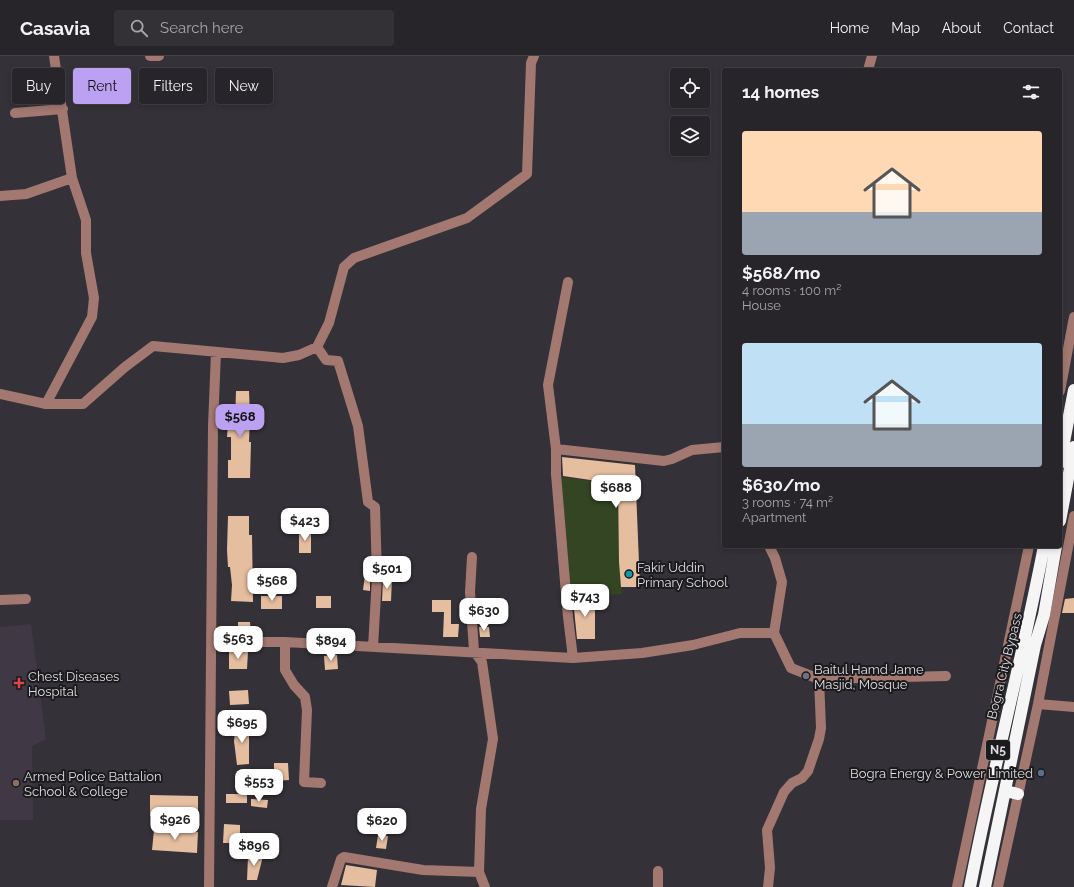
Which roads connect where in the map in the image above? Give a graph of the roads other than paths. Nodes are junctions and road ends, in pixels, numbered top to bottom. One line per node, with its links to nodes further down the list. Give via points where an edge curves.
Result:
1 (54, 56): 7 (street)
2 (150, 56): 3 (street)
3 (159, 56)
4 (534, 56): 13 (street, via 531,63 527,174 467,218 354,258 344,267 329,323)
5 (872, 56): 6 (street)
6 (869, 68)
7 (63, 109): 8 (street); 9 (street)
8 (15, 113)
9 (72, 178): 10 (street, via 26,194); 18 (street, via 86,220 86,252 94,298 92,317)
10 (0, 196)
11 (568, 282): 21 (street, via 548,385)
12 (1074, 317): 15 (street)
13 (317, 348): 14 (street, via 283,358); 35 (street, via 326,360 338,361 358,426 368,502 375,507 377,577)
14 (216, 352): 18 (street, via 153,346 83,404); 33 (street)
15 (1062, 377)
16 (1074, 390): 22 (highway)
17 (0, 394): 18 (street)
18 (46, 404)
19 (722, 447): 21 (street, via 692,450 664,461)
20 (1074, 447): 23 (highway)
21 (556, 449): 37 (street, via 556,474)
22 (1062, 453)
23 (1062, 510)
24 (1074, 516): 40 (street)
25 (770, 548): 32 (street, via 782,582)
26 (1029, 548): 43 (street)
27 (1044, 548): 43 (highway, Bogra City Bypass / N5, via 1031,614)
28 (1056, 548): 44 (highway, Bogra City Bypass / N5, via 1044,615 1035,645)
29 (472, 557): 36 (street, via 470,592)
30 (26, 599): 31 (street)
31 (0, 600)
32 (774, 633): 37 (street, via 740,633 693,645 642,653); 39 (street, via 791,668)
33 (211, 642): 34 (street); 48 (street)
34 (285, 642): 35 (street); 42 (street, via 285,670 305,697 307,710 304,782)
35 (373, 647): 36 (street)
36 (474, 652): 37 (street); 47 (street, via 482,662 493,739 481,809)
37 (573, 658)
38 (946, 676): 39 (street)
39 (819, 679): 52 (street, via 821,728 808,771 784,792 766,830 770,868)
40 (1038, 704): 41 (street); 45 (street)
41 (1074, 707)
42 (321, 783)
43 (983, 791): 53 (street); 54 (highway, Bogra City Bypass / N5)
44 (1005, 791): 45 (highway); 55 (highway, Bogra City Bypass / N5)
45 (1018, 794): 56 (street)
46 (658, 871): 51 (street)
47 (479, 872): 49 (street, via 423,870 344,857 341,859); 50 (street)
48 (209, 887)
49 (332, 887)
50 (485, 887)
51 (658, 887)
52 (768, 887)
53 (957, 887)
54 (970, 887)
55 (985, 887)
56 (998, 887)

